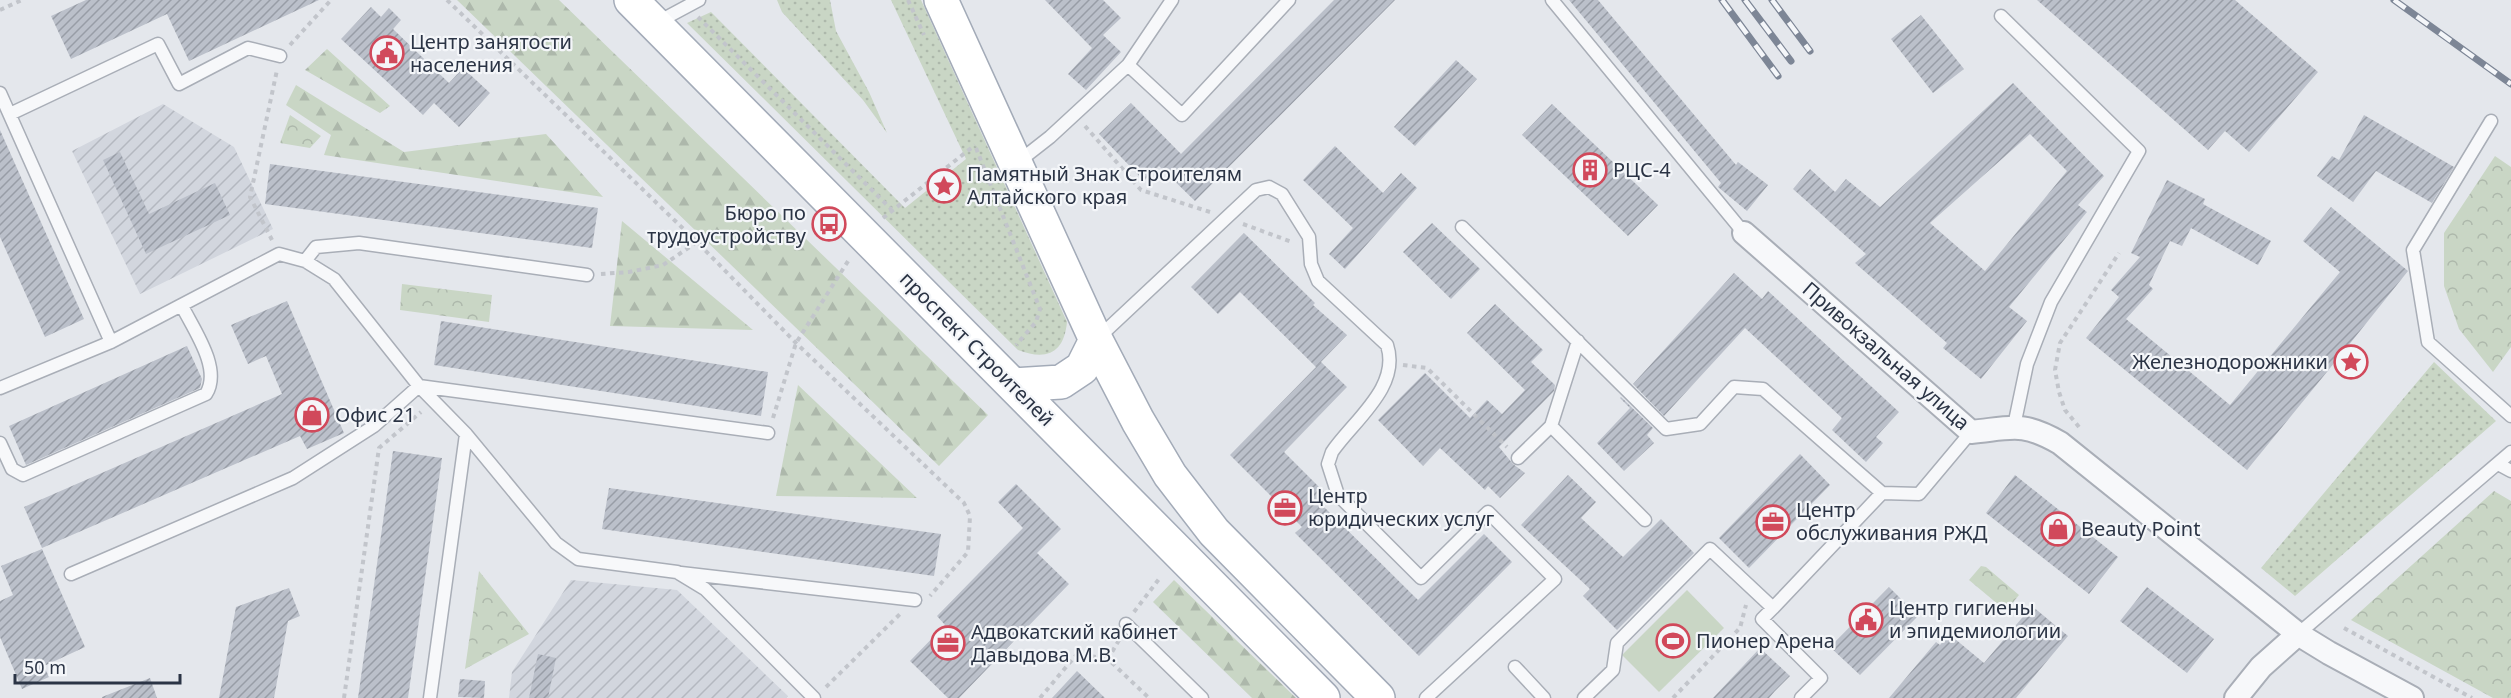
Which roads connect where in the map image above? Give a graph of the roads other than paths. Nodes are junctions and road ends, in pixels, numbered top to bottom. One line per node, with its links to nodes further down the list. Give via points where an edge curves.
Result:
1 (631, 0): 8 (main road, проспект Строителей)
2 (699, 0): 8 (lane)
3 (941, 0): 14 (main road)
4 (1172, 0): 10 (lane)
5 (1289, 0): 10 (lane, via 1182,115)
6 (1551, 0): 16 (lane)
7 (2001, 16): 28 (lane, via 2139,151 2052,302 2027,364)
8 (654, 23): 23 (main road, проспект Строителей)
9 (280, 56): 12 (lane, via 248,48 179,84 158,44)
10 (1128, 65): 14 (lane)
11 (0, 93): 12 (lane)
12 (10, 114): 22 (lane)
13 (2491, 121): 26 (lane, via 2413,250 2428,342)
14 (1017, 163): 20 (main road)
15 (1462, 226): 21 (lane)
16 (1744, 233): 29 (street, Привокзальная улица)
17 (305, 261): 18 (lane, via 316,247 359,243); 19 (lane, via 279,254); 24 (lane, via 334,279)
18 (587, 275)
19 (182, 306): 22 (lane); 32 (lane, via 212,368 212,384 206,394 23,475 12,470)
20 (1096, 340): 23 (main road, via 1082,368 1061,382); 50 (main road, via 1170,475 1206,522); 51 (lane, via 1256,190 1269,188 1282,194 1309,237 1311,264 1318,281 1387,345 1389,373 1380,392 1332,452 1328,464 1338,495 1421,578 1488,512 1555,579)
21 (1578, 341): 27 (lane); 37 (lane, via 1666,429 1700,424 1734,387 1763,389)
22 (111, 342): 25 (lane)
23 (1013, 385): 49 (main road, проспект Строителей)
24 (419, 386): 30 (lane); 31 (lane); 40 (lane, via 374,426 293,478)
25 (0, 388)
26 (2511, 416)
27 (1551, 426): 34 (lane); 38 (lane)
28 (2014, 426): 29 (street, Привокзальная улица); 44 (street, Привокзальная улица, via 2038,430 2060,443)
29 (1971, 432): 37 (lane, via 1919,494)
30 (768, 433)
31 (466, 434): 39 (lane, via 556,543 578,560); 46 (lane)
32 (0, 443)
33 (2511, 452): 35 (lane)
34 (1518, 458)
35 (2498, 464): 36 (lane); 44 (lane)
36 (2511, 471)
37 (1882, 493): 42 (lane)
38 (1645, 520)
39 (677, 572): 41 (lane); 47 (lane, via 705,588)
40 (71, 574)
41 (915, 600)
42 (1773, 608): 53 (lane, via 1710,549 1617,644 1613,670); 54 (lane, via 1762,619 1821,678)
43 (1126, 624): 48 (lane)
44 (2298, 634): 55 (street); 56 (street, Привокзальная улица)
45 (1515, 667): 52 (lane)
46 (430, 698)
47 (814, 698)
48 (1202, 698)
49 (1323, 698)
50 (1378, 698)
51 (1426, 698)
52 (1544, 698)
53 (1584, 698)
54 (1801, 698)
55 (2236, 698)
56 (2412, 698)

